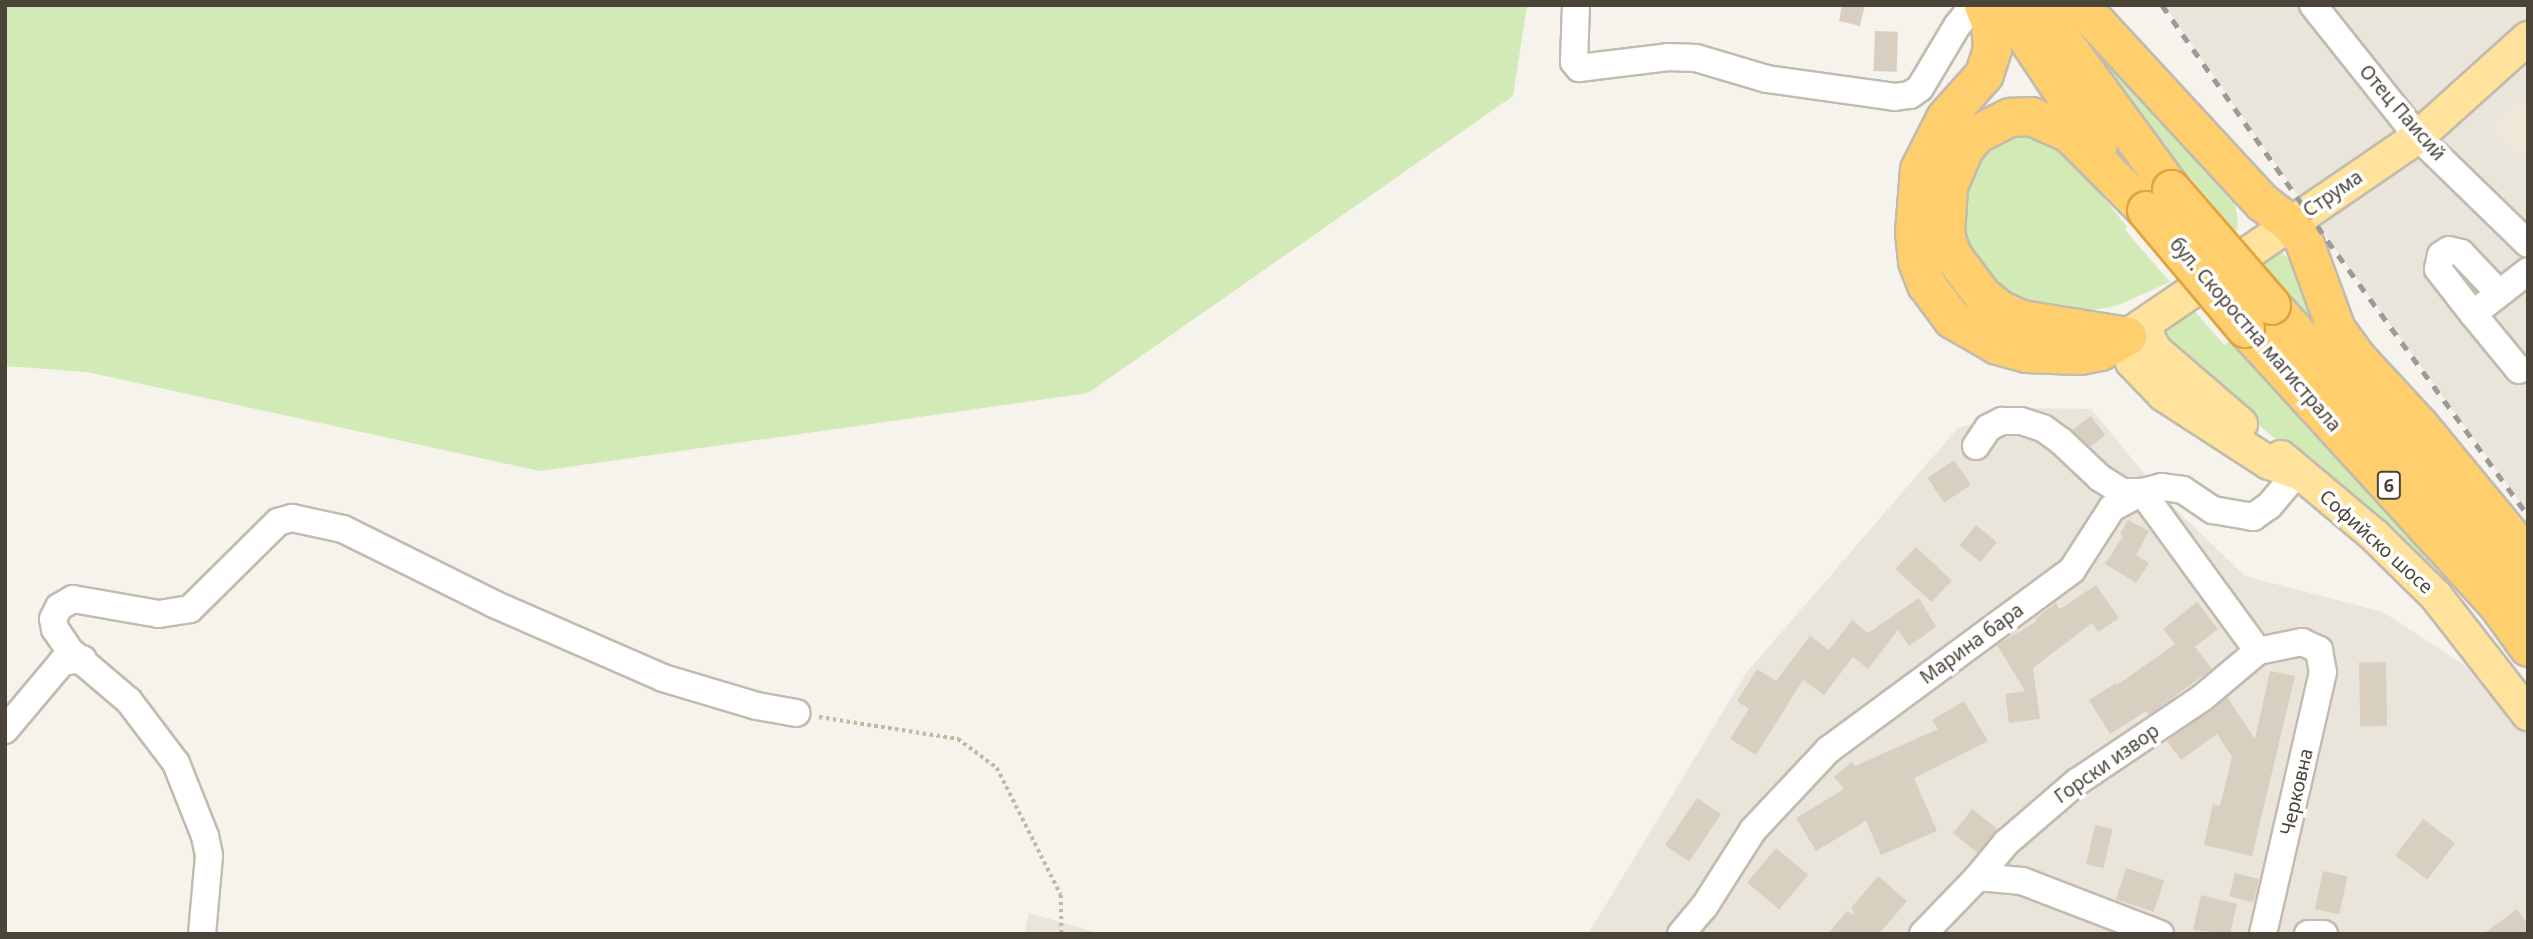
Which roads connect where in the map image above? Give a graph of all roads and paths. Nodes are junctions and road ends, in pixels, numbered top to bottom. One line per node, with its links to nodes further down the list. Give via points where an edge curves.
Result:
1 (1576, 5): 2 (street, via 1574,62 1579,68 1696,58 1767,79 1895,97 1920,88)
2 (1974, 5)
3 (1983, 5): 17 (highway, via 1992,49 1984,74 1945,118 1919,169 1914,232 1917,261 1926,284 1962,326 1997,345 2026,353 2100,351)
4 (2005, 5): 10 (highway, бул. Скоростна магистрала / 6, via 2072,110)
5 (2044, 5): 10 (highway, бул. Скоростна магистрала / 6)
6 (2080, 5): 11 (highway, via 2262,202)
7 (2313, 5): 9 (street, Отец Паисий)
8 (2528, 38): 9 (main road, Струма)
9 (2418, 137): 11 (main road, Струма); 12 (street, Отец Паисий)
10 (2159, 200): 16 (highway, бул. Скоростна магистрала / 6, bridge); 17 (highway, via 2068,133 2031,116 2010,117 1976,134 1963,150 1948,186 1945,235 1952,255 1982,295 1999,309 2021,319)
11 (2290, 224): 17 (main road, Струма); 22 (highway, via 2303,239 2322,297 2343,339)
12 (2528, 244)
13 (2528, 271): 14 (street)
14 (2499, 293): 15 (street); 15 (street, via 2461,253 2449,250 2441,255 2438,269)
15 (2473, 314): 18 (street)
16 (2258, 316): 23 (highway, бул. Скоростна магистрала / 6, via 2465,517); 24 (highway, бул. Скоростна магистрала / 6)
17 (2135, 330): 20 (main road, Софийско шосе, via 2133,362 2164,395 2269,463)
18 (2519, 370)
19 (1976, 446): 21 (street, via 1995,424 2021,421 2043,428 2122,492)
20 (2297, 472): 21 (street, Марина бара, via 2269,506 2252,517 2213,510 2183,490 2162,487); 29 (main road, Софийско шосе, via 2375,536 2436,596)
21 (2142, 492): 26 (street); 34 (street, Марина бара, via 2112,508 2072,570 1828,750 1753,830 1704,907)
22 (2528, 557)
23 (2528, 596)
24 (2528, 647)
25 (2319, 650): 26 (street, Горски извор, via 2302,642); 37 (street, Черковна, via 2323,673 2319,699)
26 (2258, 651): 31 (street, Горски извор, via 2202,698 2077,782 2006,843)
27 (83, 659): 28 (street, via 55,629 53,619 59,607 73,599 159,614 190,609 278,522 292,518 343,529 494,604 663,678); 30 (street, via 62,662); 32 (street, via 129,701 176,763 209,855)
28 (796, 713): 33 (path, via 958,739 997,768 1061,895)
29 (2528, 714)
30 (5, 730)
31 (1978, 877): 35 (street, Горски извор); 36 (street, via 2022,881)
32 (202, 934)
33 (1062, 934)
34 (1681, 934)
35 (1923, 934)
36 (2160, 934)
37 (2263, 934)

